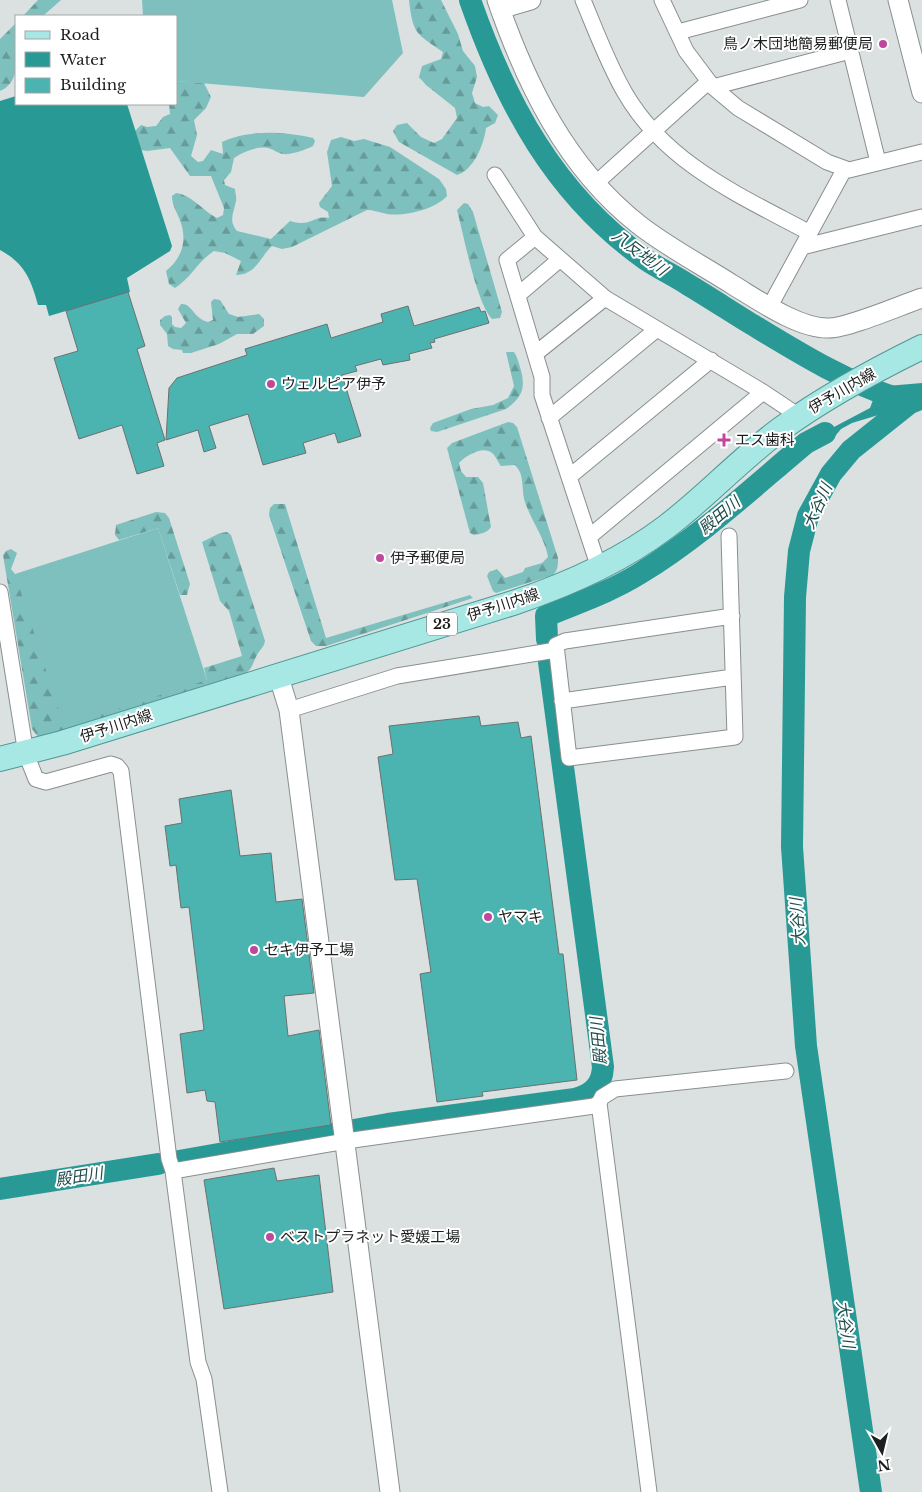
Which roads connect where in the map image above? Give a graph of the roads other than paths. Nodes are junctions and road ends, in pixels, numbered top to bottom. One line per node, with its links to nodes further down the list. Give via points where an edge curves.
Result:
1 (531, 0): 7 (street)
2 (583, 0): 13 (street, via 625,94)
3 (662, 0): 8 (street)
4 (800, 0): 8 (street)
5 (838, 0): 9 (street)
6 (898, 0): 10 (street)
7 (498, 4): 18 (street, via 553,127)
8 (678, 32): 11 (street, via 686,51)
9 (850, 51): 11 (street); 15 (street)
10 (917, 56): 12 (street)
11 (710, 85): 13 (street); 16 (street, via 760,122)
12 (922, 93)
13 (654, 132): 18 (street); 20 (street, via 696,169)
14 (922, 152): 15 (street)
15 (878, 162): 16 (street)
16 (844, 170): 20 (street)
17 (495, 175): 21 (street)
18 (595, 184): 27 (street, via 619,208 661,240)
19 (922, 217): 22 (street)
20 (810, 233): 22 (street)
21 (535, 237): 23 (street); 24 (street, via 507,260)
22 (802, 247): 27 (street)
23 (559, 260): 24 (street); 25 (street)
24 (518, 296): 30 (street)
25 (605, 298): 28 (street); 30 (street)
26 (922, 298): 27 (street, via 829,328 798,321)
27 (770, 306)
28 (657, 329): 31 (street); 34 (street)
29 (922, 347): 33 (main road, 伊予川内線 / 23, via 836,392)
30 (535, 354): 34 (street, via 542,377 542,395)
31 (711, 360): 32 (street); 35 (street)
32 (763, 392): 33 (street); 37 (street)
33 (799, 416): 38 (main road, 伊予川内線 / 23, via 666,527)
34 (550, 418): 35 (street)
35 (569, 477): 37 (street)
36 (729, 536): 40 (street)
37 (589, 538): 38 (street)
38 (599, 568): 42 (main road, 伊予川内線 / 23, via 514,603)
39 (0, 592): 46 (street)
40 (732, 616): 41 (street, via 565,641 556,645); 43 (street)
41 (556, 650): 44 (street); 45 (street, via 397,676)
42 (278, 674): 45 (street); 46 (main road, 伊予川内線 / 23)
43 (733, 677): 44 (street); 44 (street, via 735,737 569,758)
44 (562, 701)
45 (288, 710): 50 (street)
46 (26, 754): 47 (main road, 伊予川内線 / 23); 51 (street, via 40,782 111,764 121,771 169,1159)
47 (0, 759)
48 (786, 1071): 49 (street, via 615,1089 602,1097)
49 (599, 1103): 50 (street); 54 (street)
50 (346, 1142): 51 (street); 53 (street)
51 (173, 1170): 52 (street, via 198,1362 204,1378)
52 (220, 1492)
53 (390, 1492)
54 (649, 1492)

